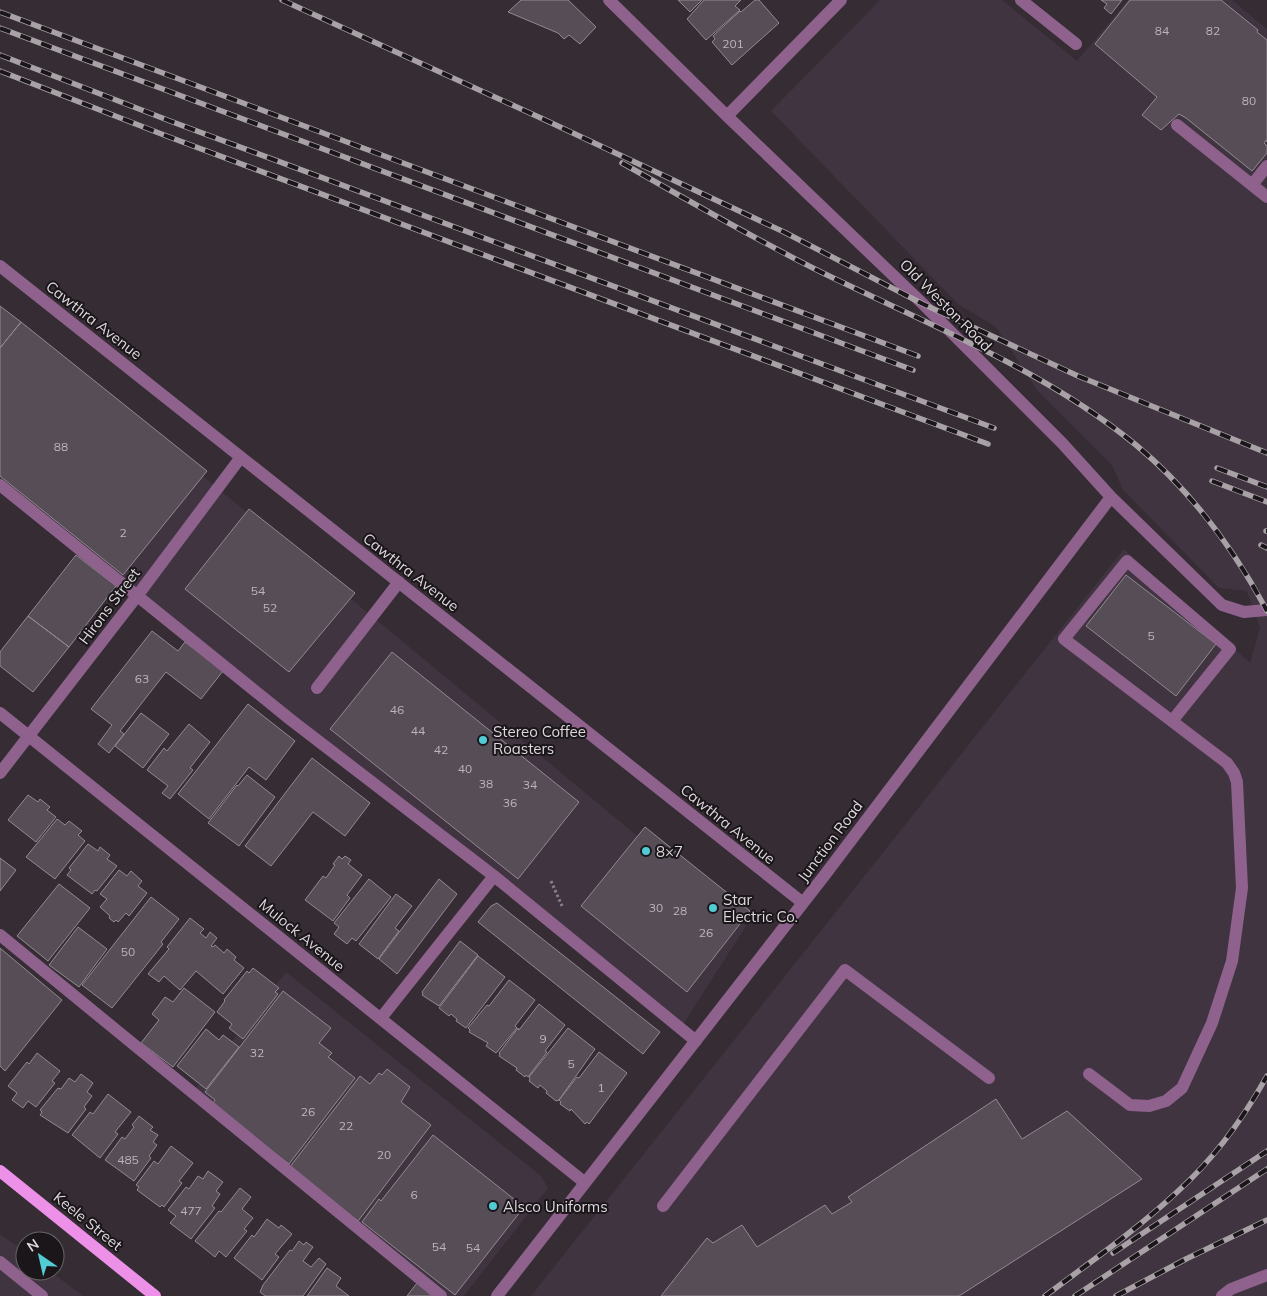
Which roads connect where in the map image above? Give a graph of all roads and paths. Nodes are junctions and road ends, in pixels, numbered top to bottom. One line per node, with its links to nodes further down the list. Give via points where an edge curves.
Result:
1 (609, 0): 5 (street, Old Weston Road)
2 (842, 0): 5 (street)
3 (1021, 0): 4 (street)
4 (1076, 44)
5 (727, 116): 13 (street, Old Weston Road, via 923,304 1062,443)
6 (1177, 125): 8 (street)
7 (1267, 166): 8 (street)
8 (1252, 185): 9 (street)
9 (1267, 196)
10 (0, 266): 11 (street, Cawthra Avenue)
11 (241, 458): 14 (street, Cawthra Avenue); 15 (street, Hirons Street)
12 (0, 486): 15 (street)
13 (1111, 497): 16 (street, Old Weston Road, via 1222,605 1244,612); 23 (street, Junction Road)
14 (399, 582): 17 (street); 23 (street, Cawthra Avenue)
15 (138, 596): 20 (street, Hirons Street); 22 (street, via 291,720)
16 (1267, 610)
17 (317, 688)
18 (0, 713): 20 (street, Mulock Avenue)
19 (1172, 721): 19 (street, via 1064,640 1127,561 1230,649); 27 (street, via 1227,763 1237,782 1242,888 1232,961 1212,1023 1182,1088 1166,1101 1149,1106 1130,1105)
20 (29, 737): 21 (street, Hirons Street); 25 (street, Mulock Avenue)
21 (0, 773)
22 (494, 876): 25 (street); 26 (street)
23 (802, 903): 26 (street, Junction Road)
24 (0, 935): 36 (street)
25 (381, 1018): 30 (street, Mulock Avenue)
26 (696, 1041): 30 (street, Junction Road)
27 (1089, 1074)
28 (988, 1078): 31 (street, via 845,970)
29 (0, 1171): 35 (main road, Keele Street)
30 (584, 1182): 37 (street, Junction Road)
31 (663, 1206)
32 (0, 1262): 34 (street)
33 (1267, 1275): 38 (street, via 1231,1289)
34 (42, 1296)
35 (156, 1296)
36 (441, 1296)
37 (497, 1296)
38 (1222, 1296)

